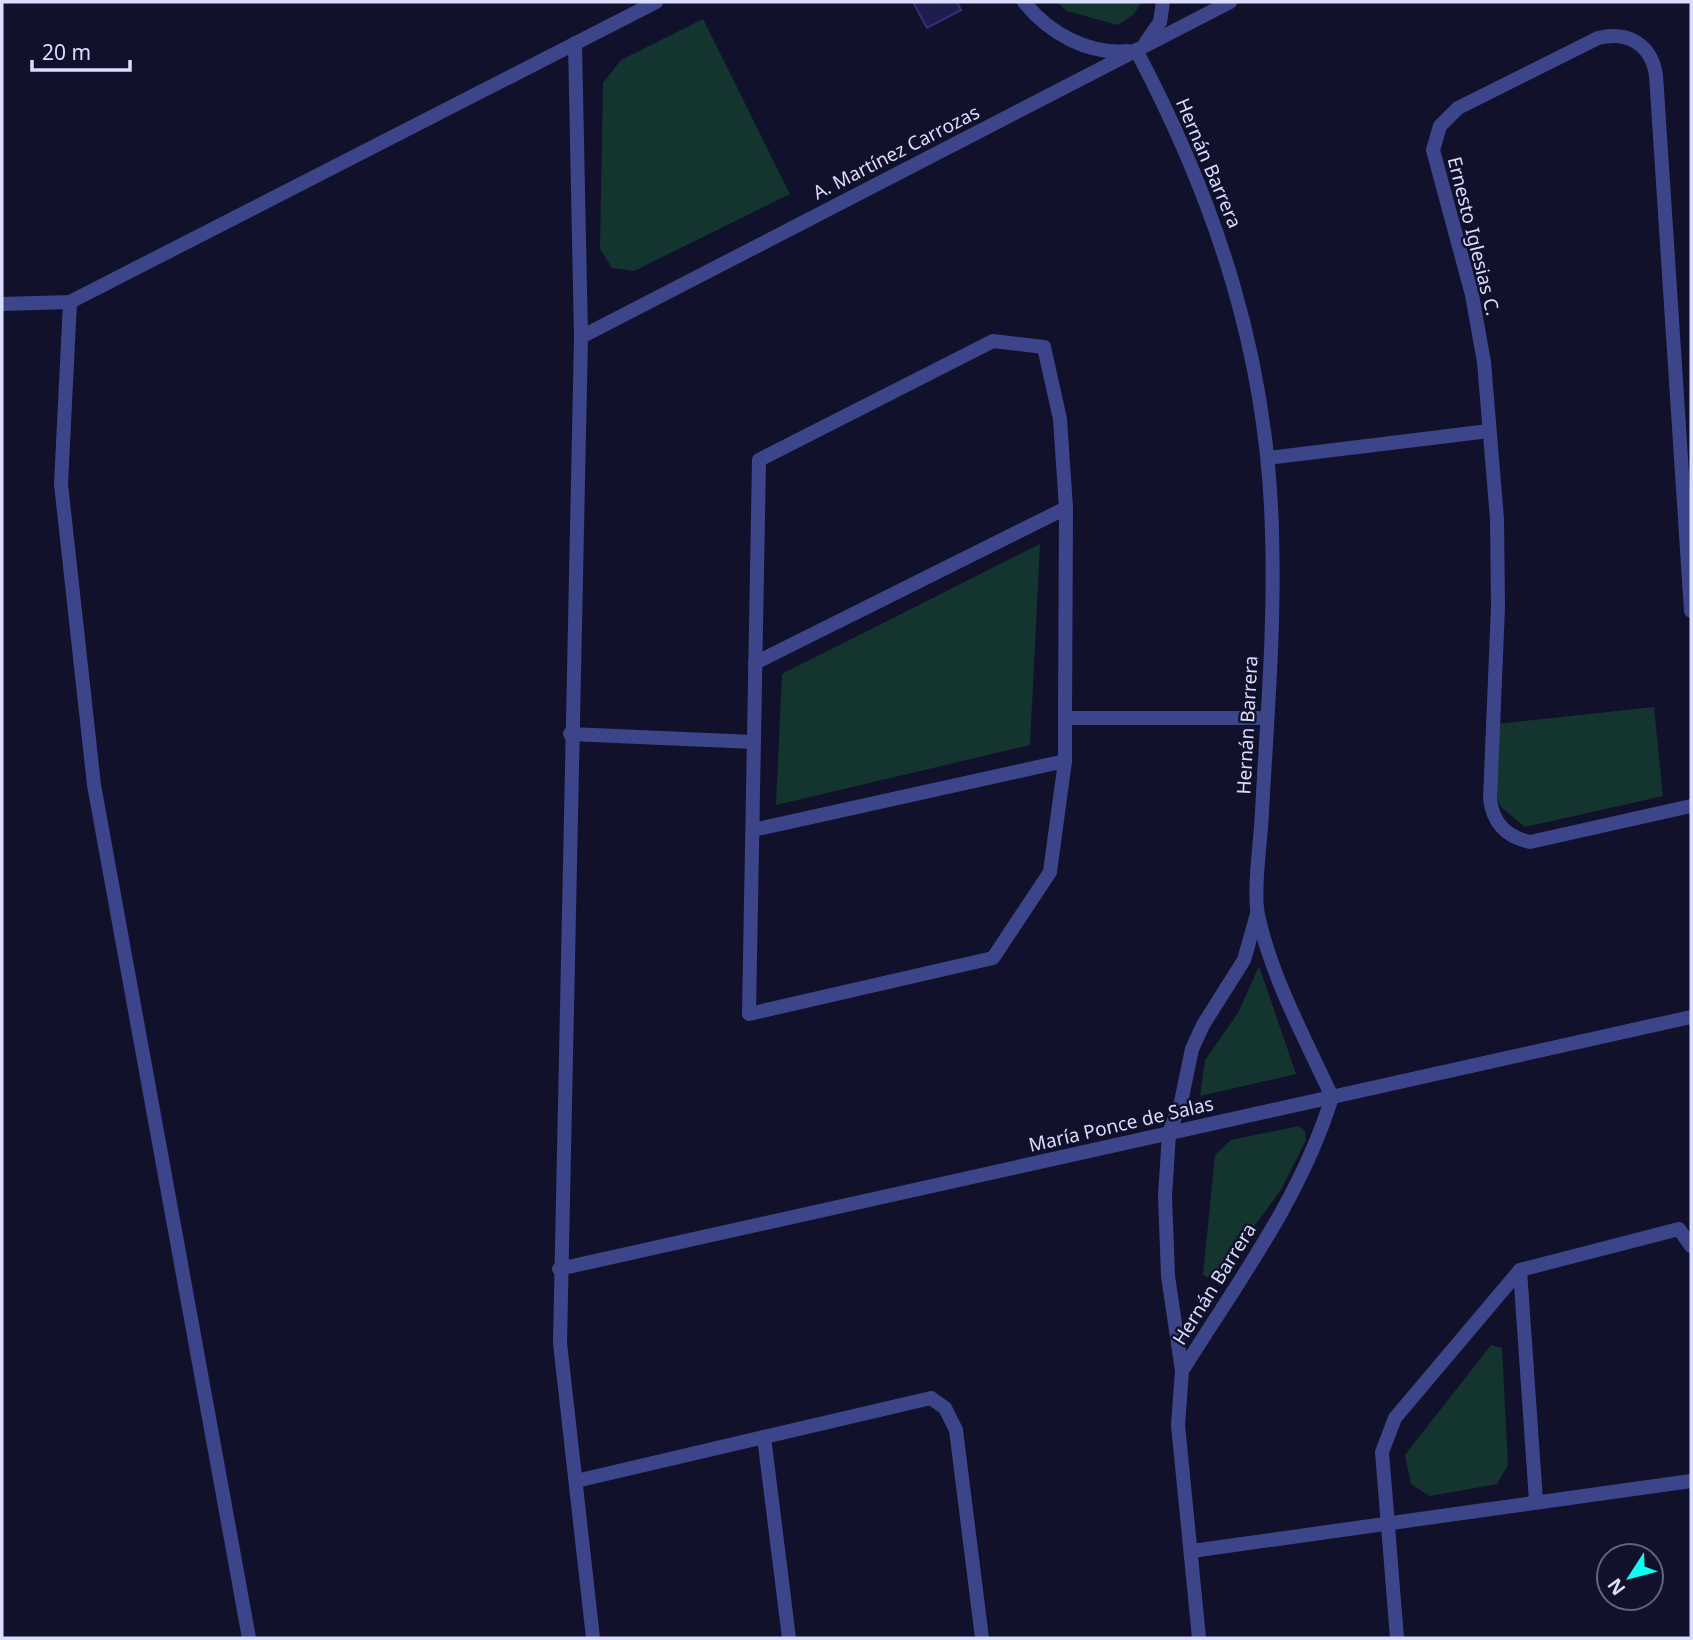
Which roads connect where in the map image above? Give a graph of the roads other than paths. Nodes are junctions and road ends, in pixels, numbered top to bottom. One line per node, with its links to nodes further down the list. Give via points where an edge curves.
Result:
1 (656, 2): 5 (street)
2 (1024, 2): 6 (street, via 1057,34 1084,46 1111,52)
3 (1163, 2): 6 (street, via 1152,38)
4 (1230, 2): 6 (street, A. Martínez Carrozas)
5 (575, 43): 7 (street); 9 (street)
6 (1136, 50): 9 (street, A. Martínez Carrozas); 11 (street, Hernán Barrera, via 1180,136 1214,219 1261,399)
7 (70, 302): 8 (street); 36 (street, via 61,484 94,785)
8 (2, 304)
9 (581, 338): 17 (street)
10 (1489, 431): 11 (street); 13 (street, Ernesto Iglesias C., via 1484,362 1472,295 1434,164 1435,137 1458,108 1598,38 1626,36 1648,51 1656,75); 20 (street, Ernesto Iglesias C., via 1498,607 1490,799 1497,823 1517,839 1543,841)
11 (1268, 458): 16 (street, Hernán Barrera, via 1272,546)
12 (1066, 508): 14 (street); 14 (street, via 1060,419 1044,347 993,341 758,460); 15 (street)
13 (1691, 611)
14 (755, 663): 18 (street)
15 (1065, 718): 16 (street); 19 (street)
16 (1267, 718): 22 (street, Hernán Barrera)
17 (570, 734): 18 (street); 27 (street)
18 (754, 742): 21 (street)
19 (1065, 761): 21 (street); 21 (street, via 1050,872 993,958 750,1014)
20 (1691, 806)
21 (753, 830)
22 (1257, 912): 24 (street, Hernán Barrera, via 1278,976); 25 (street, via 1244,960 1192,1049)
23 (1691, 1017): 24 (street, María Ponce de Salas)
24 (1332, 1097): 25 (street, María Ponce de Salas); 29 (street, Hernán Barrera, via 1297,1187)
25 (1169, 1133): 27 (street, María Ponce de Salas); 29 (street, via 1165,1196 1168,1276)
26 (1691, 1246): 28 (street, via 1679,1229)
27 (559, 1269): 32 (street, via 560,1343)
28 (1520, 1270): 33 (street); 34 (street, via 1395,1418 1382,1452)
29 (1182, 1371): 35 (street, via 1178,1425)
30 (764, 1437): 32 (street); 38 (street); 39 (street, via 931,1398 946,1408 956,1430)
31 (1691, 1480): 33 (street)
32 (576, 1481): 37 (street)
33 (1536, 1501): 34 (street)
34 (1385, 1524): 35 (street); 41 (street)
35 (1192, 1551): 40 (street)
36 (249, 1638)
37 (593, 1638)
38 (789, 1638)
39 (982, 1638)
40 (1199, 1638)
41 (1396, 1638)

